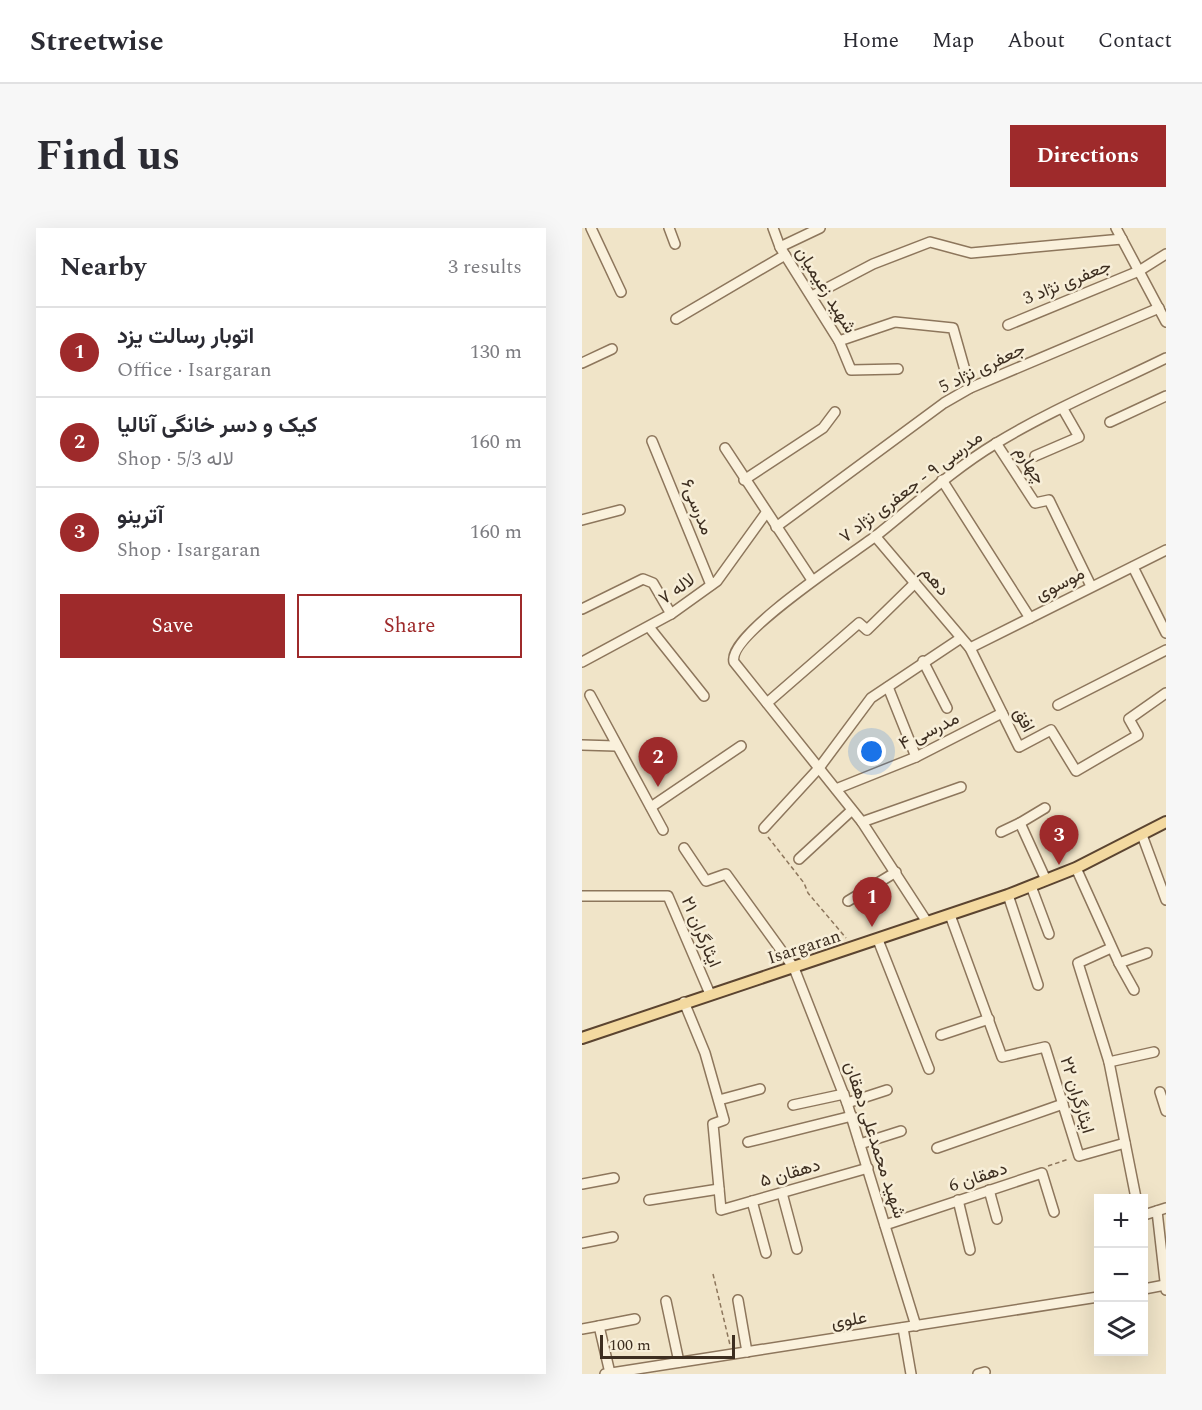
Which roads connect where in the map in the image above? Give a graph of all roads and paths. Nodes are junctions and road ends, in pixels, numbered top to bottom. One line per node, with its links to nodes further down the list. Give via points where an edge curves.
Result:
1 (669, 228): 8 (street)
2 (773, 228): 9 (street, شهید زعیمیان)
3 (820, 228): 9 (street)
4 (1116, 228): 7 (street)
5 (594, 229): 6 (street); 12 (street)
6 (582, 234)
7 (1122, 239): 11 (street); 13 (street, via 971,253 930,242 873,264)
8 (675, 244)
9 (782, 251): 13 (street, شهید زعیمیان); 15 (street)
10 (1166, 254): 11 (street, جعفری نژاد 3)
11 (1139, 271): 14 (street); 16 (street, جعفری نژاد 3)
12 (621, 292)
13 (812, 296): 17 (street, شهید زعیمیان)
14 (1164, 315): 22 (street, جعفری نژاد 5)
15 (676, 319)
16 (1008, 325)
17 (839, 341): 21 (street, شهید زعیمیان, via 851,370); 22 (street, via 895,322 953,328)
18 (612, 349): 20 (street)
19 (1166, 357): 24 (street, مدرسی ۹ - جعفری نژاد ۷)
20 (582, 363)
21 (898, 369)
22 (970, 388): 36 (street, جعفری نژاد 5)
23 (1166, 396): 26 (street)
24 (1063, 409): 28 (street, مدرسی ۹ - جعفری نژاد ۷); 30 (street, via 1079,436)
25 (835, 412): 31 (street, via 823,428)
26 (1110, 422)
27 (652, 441): 42 (street, مدرسی۶)
28 (996, 443): 32 (street, مدرسی ۹ - جعفری نژاد ۷); 43 (street, چهارم, via 1035,503 1049,500)
29 (725, 448): 31 (street)
30 (1035, 456)
31 (744, 480): 34 (street)
32 (942, 480): 37 (street, مدرسی ۹ - جعفری نژاد ۷); 46 (street)
33 (620, 510): 35 (street)
34 (766, 513): 36 (street); 42 (street, لاله ۷)
35 (582, 520)
36 (776, 526): 40 (street)
37 (875, 536): 40 (street, مدرسی ۹ - جعفری نژاد ۷); 41 (street, دهم)
38 (1166, 550): 39 (street, موسوی)
39 (1133, 567): 43 (street, موسوی); 48 (street)
40 (812, 580): 58 (street, مدرسی ۹ - جعفری نژاد ۷, via 753,630 732,658)
41 (915, 583): 49 (street, دهم); 58 (street, via 867,630 859,623)
42 (711, 585): 45 (street, لاله ۷)
43 (1091, 586): 46 (street, موسوی)
44 (582, 609): 45 (street, via 643,579 653,583)
45 (671, 614): 47 (street, لاله ۷)
46 (1030, 618): 50 (street, موسوی)
47 (649, 627): 53 (street, لاله ۷); 57 (street)
48 (1166, 633)
49 (961, 638): 50 (street, دهم); 52 (street)
50 (970, 648): 61 (street, افق)
51 (1166, 650): 59 (street)
52 (923, 661): 54 (street); 60 (street)
53 (582, 662)
54 (888, 687): 65 (street); 66 (street, via 871,698)
55 (1166, 693): 61 (street, افق, via 1129,719 1138,735 1076,771 1052,729 1019,747)
56 (590, 695): 63 (street)
57 (704, 696)
58 (766, 703): 66 (street)
59 (1058, 705)
60 (947, 708)
61 (1002, 713): 65 (street, مدرسی ۴)
62 (582, 745): 63 (street)
63 (616, 746): 69 (street)
64 (741, 746): 69 (street)
65 (916, 757): 68 (street, مدرسی ۴)
66 (819, 768): 68 (street); 75 (street)
67 (961, 787): 72 (street)
68 (836, 789): 71 (street)
69 (651, 807): 76 (street)
70 (1045, 808): 74 (street)
71 (852, 810): 72 (street); 80 (street)
72 (862, 822): 82 (street)
73 (1166, 822): 78 (main road, Isargaran)
74 (1020, 823): 77 (street); 83 (street)
75 (764, 828): 93 (path, via 808,893)
76 (663, 830)
77 (1001, 831)
78 (1143, 835): 81 (main road, Isargaran); 87 (street)
79 (684, 848): 97 (street, شهید محمدعلی دهقان, via 706,881 726,874)
80 (799, 859)
81 (1076, 868): 83 (main road, Isargaran); 94 (street)
82 (896, 872): 88 (street); 90 (street)
83 (1046, 880): 84 (main road, Isargaran)
84 (1031, 886): 85 (main road, Isargaran); 91 (street)
85 (1008, 895): 89 (main road, Isargaran); 98 (street)
86 (582, 896): 100 (street, ایثارگران ۲۱, via 668,896)
87 (1166, 900)
88 (848, 901)
89 (951, 915): 90 (main road, Isargaran); 102 (street, ایثارگران ۲۲)
90 (927, 922): 92 (main road, Isargaran)
91 (1049, 934)
92 (878, 940): 93 (main road, Isargaran); 107 (street)
93 (854, 948): 97 (main road, Isargaran)
94 (1111, 948): 96 (street); 106 (street, via 1078,963)
95 (1147, 953): 96 (street)
96 (1119, 963): 99 (street)
97 (794, 968): 100 (main road, Isargaran); 111 (street, شهید محمدعلی دهقان)
98 (1038, 985)
99 (1134, 990)
100 (710, 994): 101 (main road, Isargaran)
101 (684, 1002): 104 (main road, Isargaran); 112 (street, via 705,1053)
102 (989, 1019): 103 (street); 113 (street, ایثارگران ۲۲, via 1002,1057 1045,1047)
103 (941, 1035)
104 (582, 1038)
105 (1154, 1052): 106 (street)
106 (1109, 1062): 120 (street)
107 (929, 1069)
108 (760, 1089): 112 (street)
109 (886, 1090): 111 (street)
110 (1160, 1092): 115 (street)
111 (846, 1099): 114 (street); 116 (street, شهید محمدعلی دهقان)
112 (718, 1100): 127 (street, via 724,1120 713,1124)
113 (1063, 1104): 121 (street); 122 (street, ایثارگران ۲۲)
114 (793, 1105)
115 (1166, 1111)
116 (852, 1116): 118 (street); 119 (street, شهید محمدعلی دهقان)
117 (901, 1131): 119 (street)
118 (748, 1142)
119 (860, 1143): 123 (street, شهید محمدعلی دهقان)
120 (1125, 1143): 122 (street, ایثارگران ۲۲); 130 (street)
121 (937, 1148)
122 (1079, 1156): 124 (path, via 1048,1166)
123 (868, 1168): 129 (street, دهقان ۵); 137 (street, شهید محمدعلی دهقان)
124 (1042, 1173): 128 (street, دهقان 6); 135 (street)
125 (614, 1178): 126 (street)
126 (582, 1184)
127 (719, 1189): 131 (street); 133 (street, دهقان ۵, via 721,1210)
128 (988, 1190): 132 (street, دهقان 6); 136 (street)
129 (782, 1193): 133 (street, دهقان ۵); 140 (street)
130 (1135, 1194)
131 (649, 1200)
132 (958, 1200): 137 (street, دهقان 6); 141 (street)
133 (752, 1201): 142 (street)
134 (1161, 1210): 144 (street)
135 (1054, 1212)
136 (997, 1219)
137 (885, 1225): 152 (street, شهید محمدعلی دهقان)
138 (613, 1237): 139 (street)
139 (582, 1243)
140 (797, 1249)
141 (970, 1250)
142 (766, 1253)
143 (713, 1274): 156 (path)
144 (1165, 1285): 145 (street); 146 (street)
145 (1148, 1288)
146 (1166, 1290)
147 (1094, 1298): 152 (street, علوی)
148 (738, 1300): 155 (street)
149 (666, 1301): 157 (street)
150 (635, 1319): 151 (street)
151 (599, 1326): 154 (street); 158 (street)
152 (916, 1326): 153 (street, علوی)
153 (903, 1328): 155 (street, علوی); 159 (street)
154 (582, 1329)
155 (747, 1352): 156 (street, علوی)
156 (733, 1354): 157 (street, علوی)
157 (679, 1362): 158 (street, علوی)
158 (607, 1374)
159 (912, 1374)

